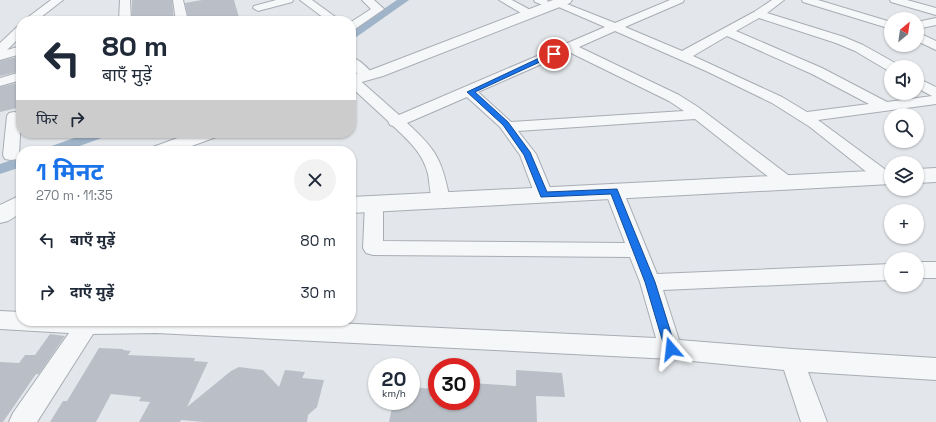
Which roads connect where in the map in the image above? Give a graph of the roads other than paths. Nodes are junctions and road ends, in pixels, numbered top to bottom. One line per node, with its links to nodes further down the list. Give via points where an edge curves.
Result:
1 (58, 0): 19 (street)
2 (125, 0): 20 (street)
3 (178, 0): 21 (street)
4 (288, 0): 14 (street)
5 (305, 0): 23 (street)
6 (367, 0): 25 (street, via 378,9)
7 (504, 0): 16 (street)
8 (647, 0): 15 (street)
9 (679, 0): 15 (street)
10 (779, 0): 18 (street)
11 (807, 0): 26 (street)
12 (895, 0): 17 (street)
13 (551, 1): 16 (street); 28 (street)
14 (256, 4): 22 (street)
15 (664, 6): 28 (street)
16 (526, 12): 40 (street); 43 (street, via 377,73)
17 (936, 12)
18 (758, 14): 29 (street); 38 (street, via 846,43)
19 (36, 16)
20 (124, 16)
21 (181, 16)
22 (263, 16)
23 (328, 16)
24 (936, 21): 27 (street)
25 (356, 24)
26 (884, 24)
27 (924, 24)
28 (615, 27): 33 (street); 37 (street)
29 (726, 31): 37 (street); 50 (street, via 817,71)
30 (16, 34): 34 (street)
31 (924, 40): 32 (street)
32 (936, 46)
33 (568, 47): 47 (street); 51 (street, via 674,98)
34 (0, 50)
35 (16, 51): 36 (street)
36 (0, 56)
37 (683, 56): 53 (street, via 777,100)
38 (884, 62)
39 (356, 65): 40 (street)
40 (364, 72): 42 (street)
41 (16, 77): 44 (street)
42 (356, 77)
43 (356, 79)
44 (0, 82)
45 (356, 85): 54 (street)
46 (924, 86): 48 (street)
47 (470, 92): 54 (street); 55 (street)
48 (936, 93)
49 (936, 100): 50 (street)
50 (886, 107): 53 (street)
51 (698, 114): 55 (street); 63 (street)
52 (12, 116): 58 (street)
53 (805, 117): 59 (street)
54 (395, 122): 66 (street, via 417,140 429,155 436,173)
55 (508, 127): 65 (street, via 528,154)
56 (195, 138): 57 (street)
57 (174, 146)
58 (11, 155)
59 (884, 174)
60 (936, 175): 61 (street)
61 (924, 176)
62 (884, 177): 63 (street)
63 (786, 182): 64 (street)
64 (614, 191): 65 (street); 69 (street)
65 (544, 195): 66 (street)
66 (441, 200): 67 (street)
67 (374, 204): 68 (street); 69 (street, via 372,248)
68 (356, 205)
69 (637, 250): 73 (street)
70 (924, 270): 71 (street)
71 (936, 270)
72 (884, 272): 73 (street)
73 (650, 282): 78 (street)
74 (0, 320): 75 (street)
75 (16, 321)
76 (86, 326): 81 (street)
77 (262, 326): 78 (street)
78 (671, 349): 79 (street)
79 (792, 360): 80 (street); 82 (street)
80 (936, 369)
81 (22, 422)
82 (814, 422)

